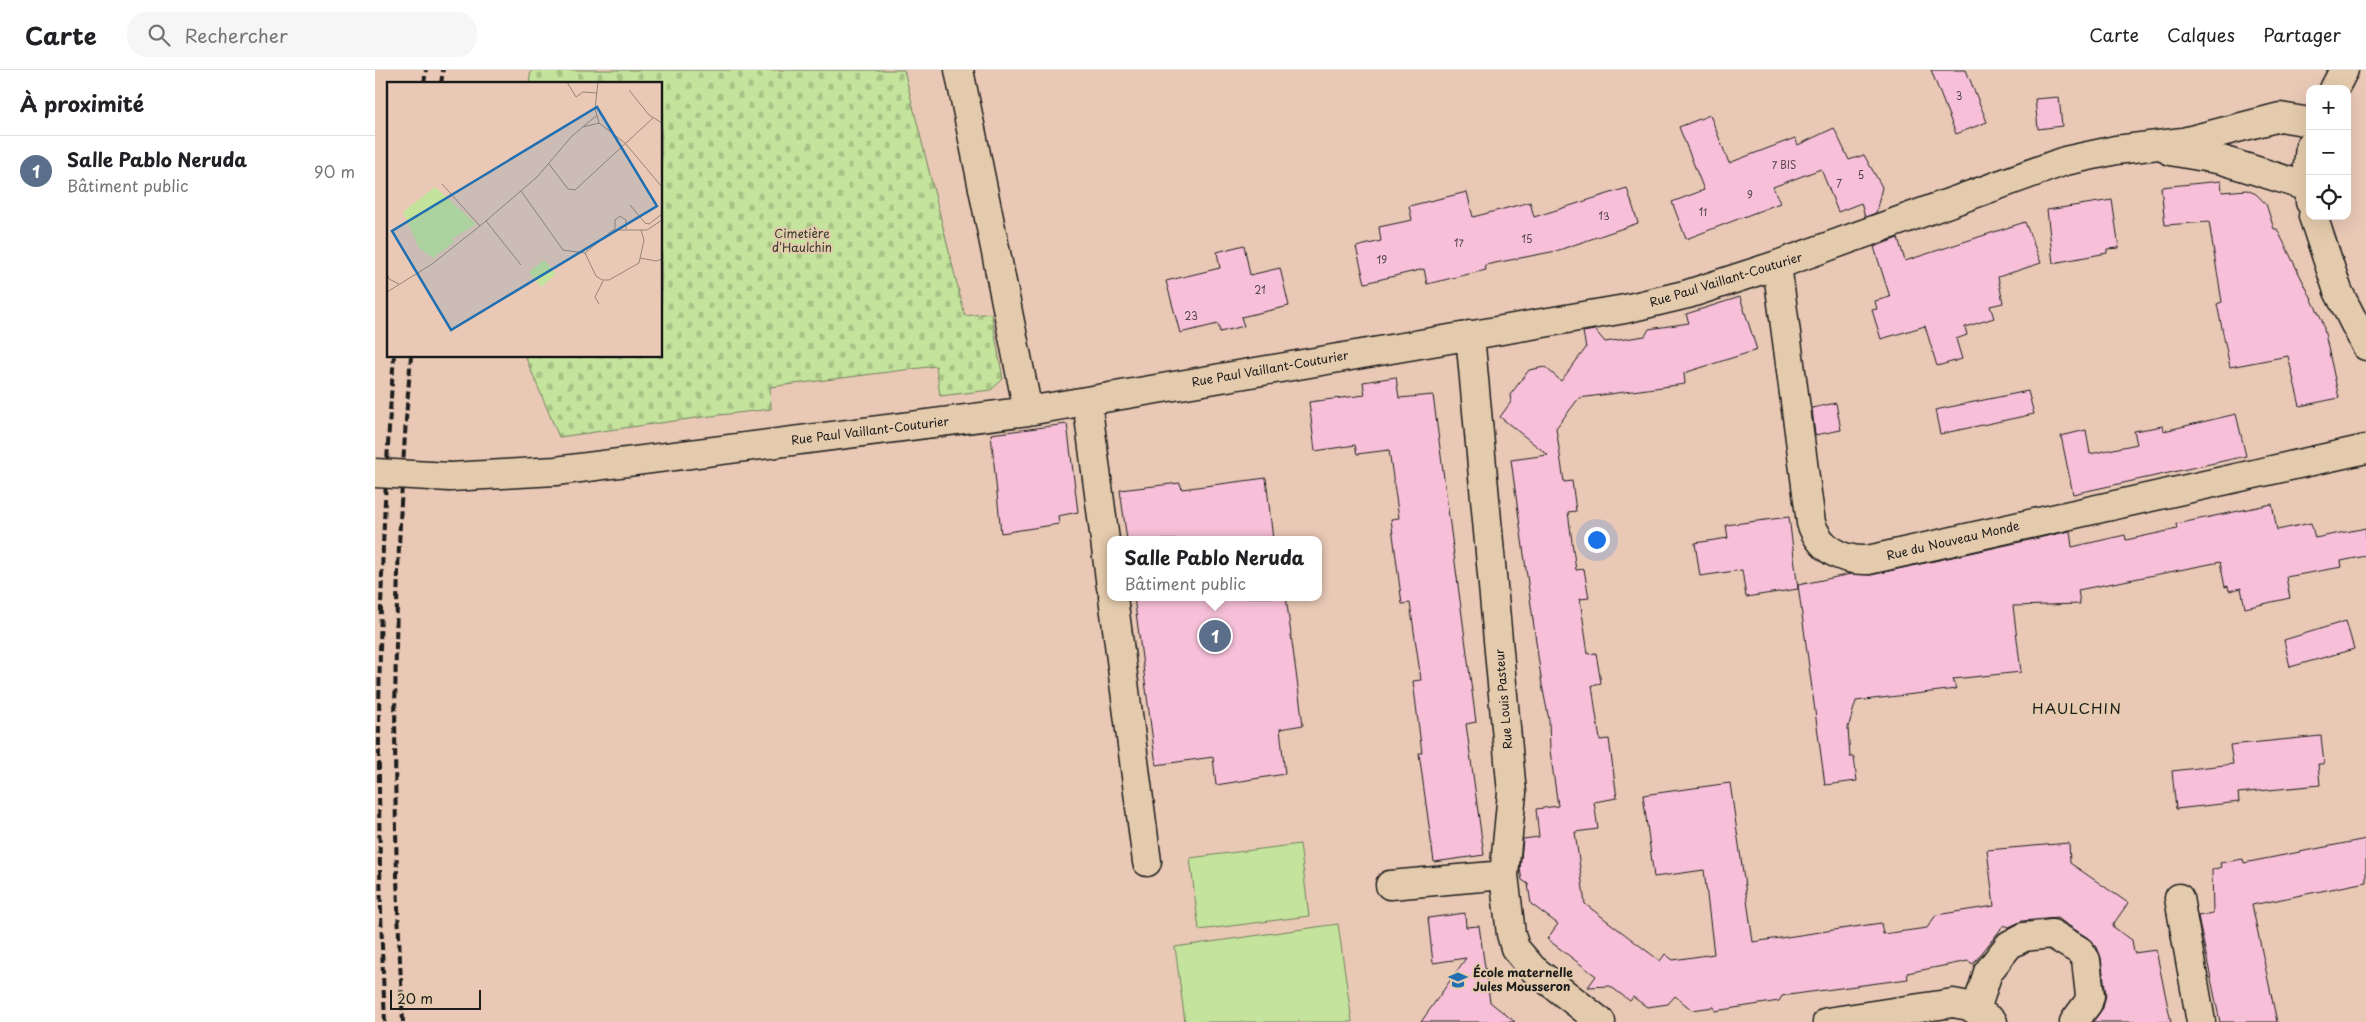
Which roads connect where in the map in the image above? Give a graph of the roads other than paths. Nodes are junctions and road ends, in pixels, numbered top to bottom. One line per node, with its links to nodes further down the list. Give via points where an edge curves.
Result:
1 (959, 70): 12 (street)
2 (2345, 70): 3 (street)
3 (2336, 85)
4 (2306, 121): 5 (street, Rue Paul Vaillant-Couturier, via 2280,117 2183,142)
5 (2141, 148): 6 (street, Rue Paul Vaillant-Couturier, via 2202,155); 8 (street, Rue Paul Vaillant-Couturier, via 2088,155 2045,167)
6 (2306, 193)
7 (2314, 220): 10 (street, via 2338,291)
8 (1777, 265): 9 (street, Rue Paul Vaillant-Couturier, via 1639,307); 13 (street, Rue du Nouveau Monde, via 1811,523 1823,545 1842,558 1868,560)
9 (1470, 335): 11 (street, Rue Paul Vaillant-Couturier); 18 (street, Rue Louis Pasteur, via 1512,793)
10 (2366, 346)
11 (1087, 400): 12 (street, Rue Paul Vaillant-Couturier); 15 (street)
12 (1028, 411): 14 (street, Rue Paul Vaillant-Couturier, bridge, via 556,472 450,476)
13 (2366, 449)
14 (375, 473)
15 (1107, 557)
16 (1114, 601): 17 (street)
17 (1147, 862)
18 (1505, 874): 19 (street); 22 (street, Rue Louis Pasteur, via 1515,948 1533,969)
19 (1390, 885)
20 (2179, 898): 25 (street)
21 (1984, 1016): 23 (street, via 1961,1004 1944,1003); 24 (street, via 1988,972 2009,945 2024,937 2052,934 2080,951 2088,966 2090,996)
22 (1601, 1022)
23 (1827, 1022)
24 (2074, 1022)
25 (2201, 1022)

